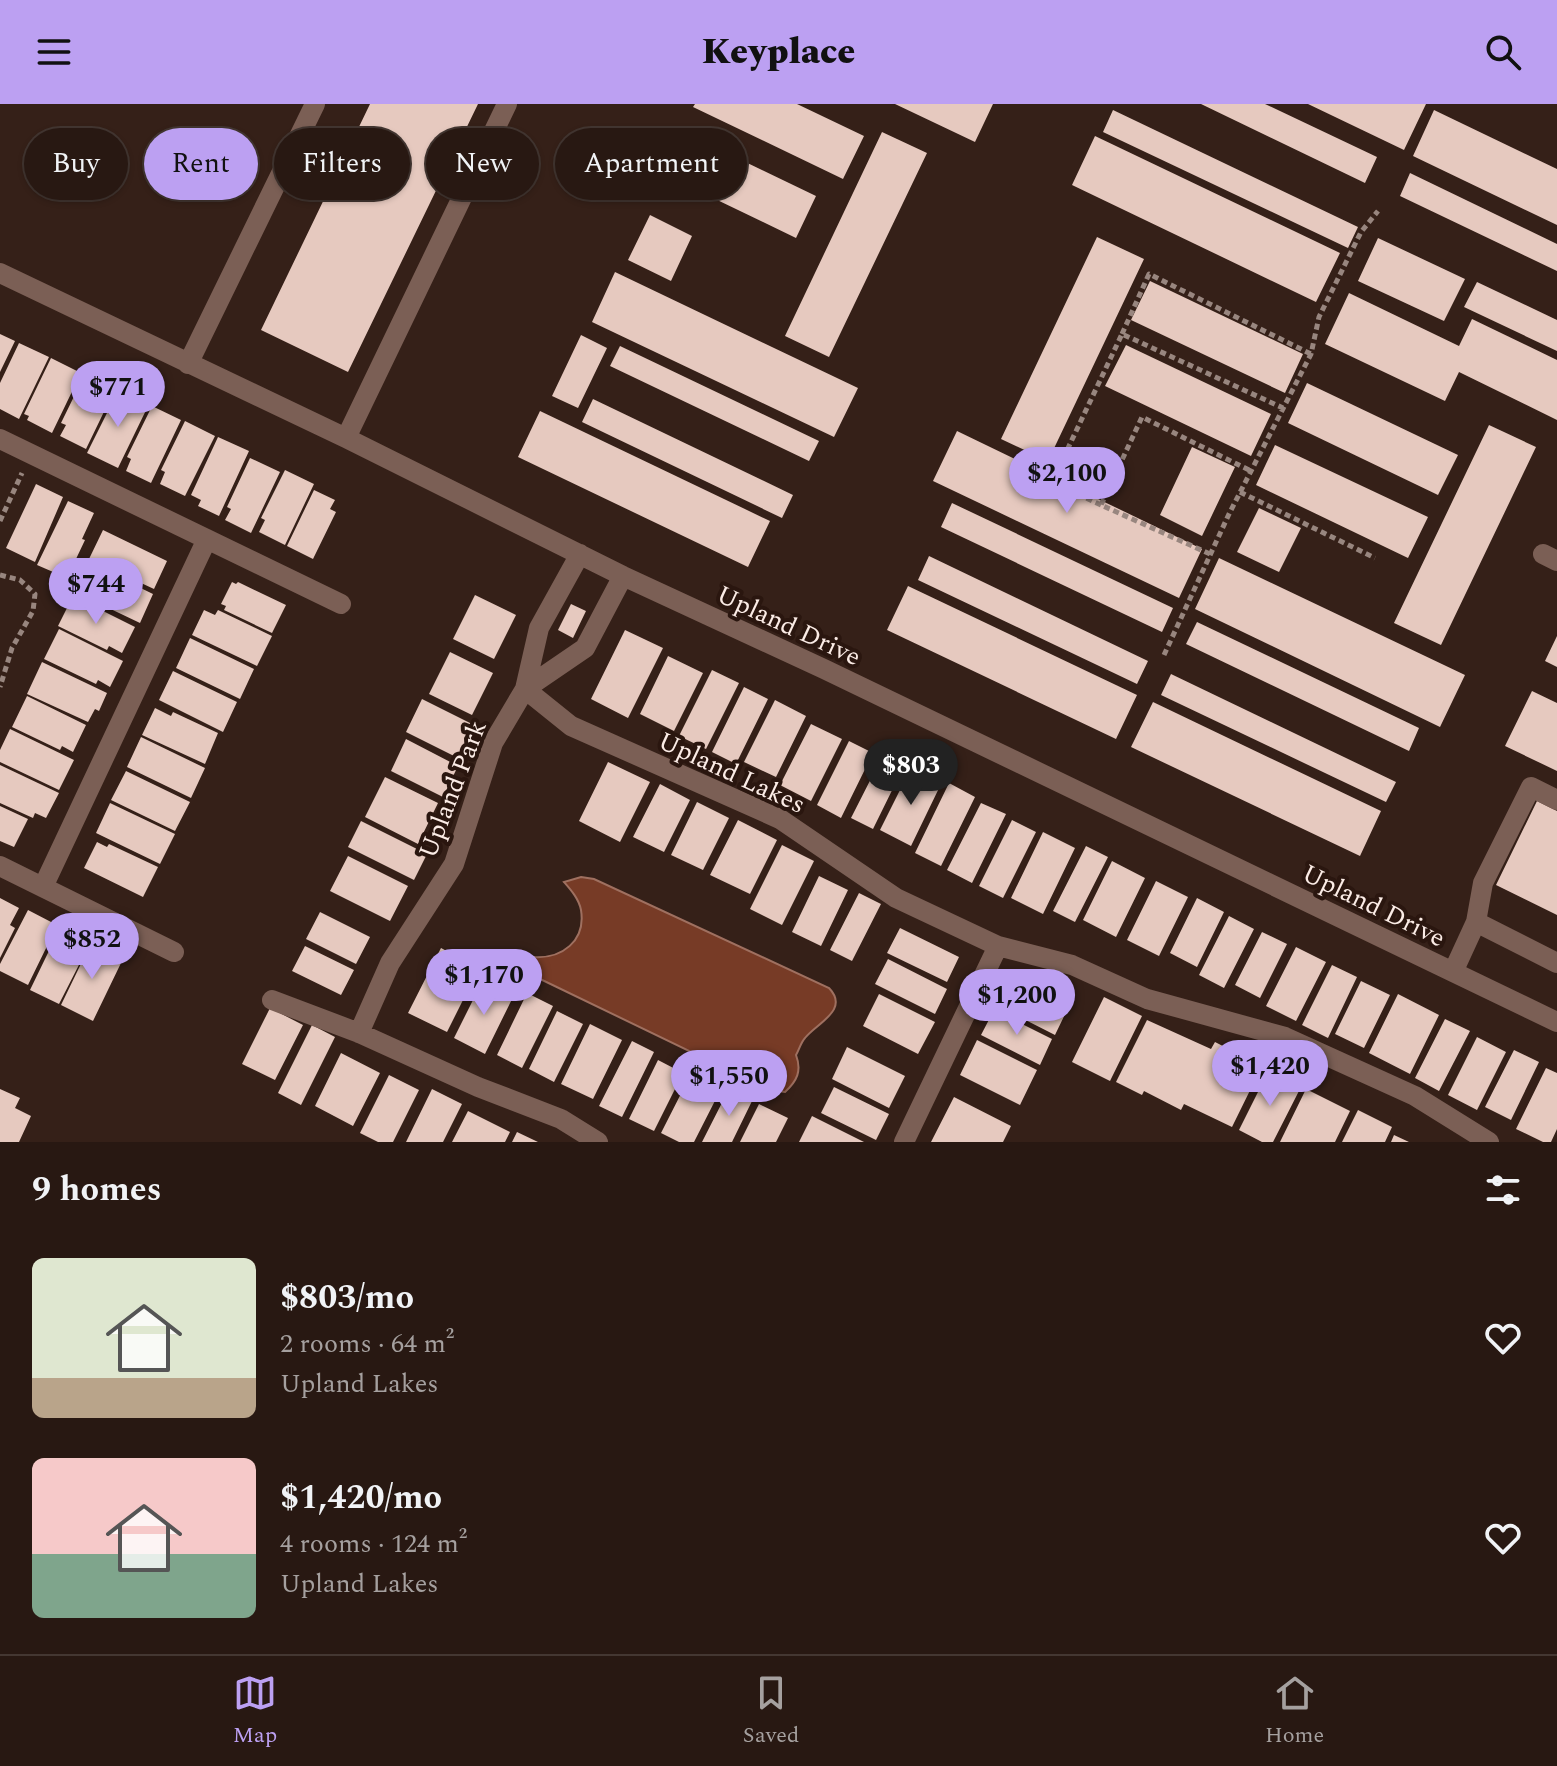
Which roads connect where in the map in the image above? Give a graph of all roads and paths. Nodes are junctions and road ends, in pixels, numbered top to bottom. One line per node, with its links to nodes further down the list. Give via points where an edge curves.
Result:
1 (315, 104): 7 (street)
2 (507, 104): 9 (street)
3 (1378, 211): 6 (path, via 1361,232 1319,317)
4 (0, 273): 7 (street, Upland Drive)
5 (1122, 334): 6 (path, via 1149,274); 8 (path); 14 (path, via 1052,482)
6 (1311, 354): 8 (path)
7 (188, 364): 9 (street, Upland Drive)
8 (1283, 408): 12 (path)
9 (346, 438): 17 (street, Upland Drive)
10 (0, 439): 11 (street)
11 (31, 455): 15 (path); 16 (street)
12 (1251, 471): 13 (path); 14 (path, via 1142,417)
13 (1240, 492): 18 (path); 19 (path)
14 (1101, 505): 18 (path)
15 (0, 521)
16 (207, 539): 22 (street); 28 (street)
17 (580, 554): 21 (street, Upland Drive); 25 (street, Upland Park, via 539,628)
18 (1210, 554): 23 (path)
19 (1375, 558)
20 (0, 575): 24 (path, via 20,580 35,594 33,611 12,648)
21 (623, 576): 25 (street, Upland Park, via 585,648); 33 (street, Upland Drive)
22 (341, 604)
23 (1164, 655)
24 (0, 687)
25 (525, 689): 30 (street, Upland Lakes, via 571,726 780,819 896,898); 36 (street, Upland Park, via 493,743 454,864 390,963)
26 (1557, 800): 29 (street, via 1531,787 1483,883)
27 (0, 866): 28 (street)
28 (43, 887): 31 (street)
29 (1476, 922): 32 (street); 33 (street)
30 (998, 946): 38 (street); 39 (street, Upland Lakes, via 1072,965 1147,999 1285,1037 1415,1096)
31 (174, 952)
32 (1557, 963)
33 (1453, 972): 35 (street, Upland Drive)
34 (272, 1000): 36 (street)
35 (1557, 1022)
36 (359, 1033): 37 (street, via 561,1119)
37 (598, 1142)
38 (904, 1142)
39 (1489, 1142)

